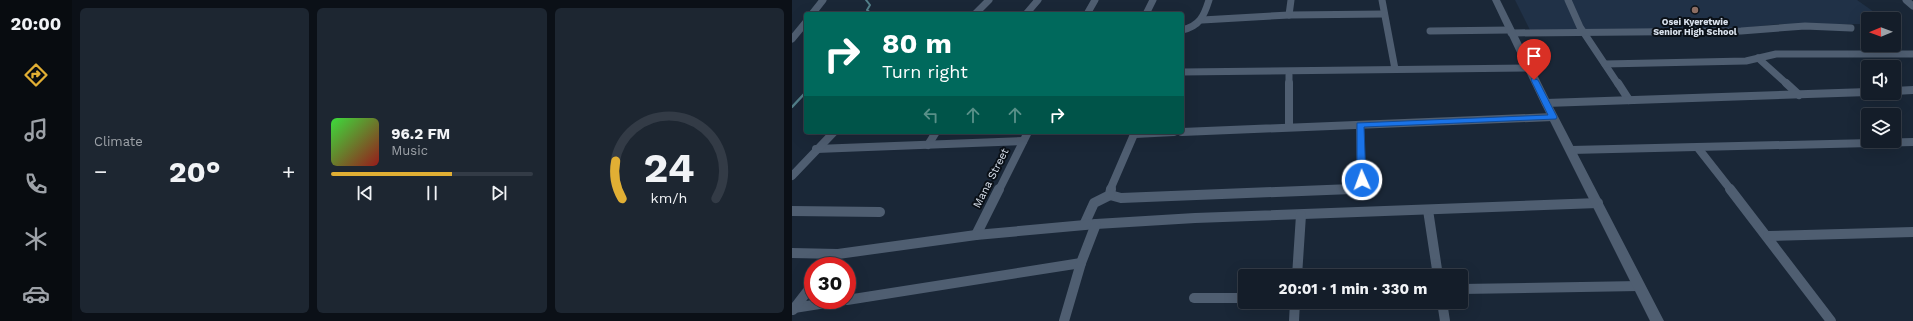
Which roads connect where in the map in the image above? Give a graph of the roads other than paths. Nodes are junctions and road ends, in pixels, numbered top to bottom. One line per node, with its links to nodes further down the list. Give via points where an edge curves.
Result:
1 (823, 0): 13 (street)
2 (989, 0): 14 (street)
3 (1038, 0): 15 (street)
4 (1095, 0): 16 (street)
5 (1153, 0): 17 (street)
6 (1209, 0): 20 (street)
7 (1291, 0): 19 (street)
8 (1382, 0): 18 (street)
9 (1496, 0): 25 (street)
10 (1568, 0): 27 (street)
11 (1906, 0): 12 (street)
12 (1913, 6)
13 (814, 12)
14 (977, 12)
15 (1028, 12)
16 (1088, 12)
17 (1147, 12)
18 (1384, 14): 19 (street); 33 (street)
19 (1289, 15): 20 (street)
20 (1202, 20): 23 (street)
21 (804, 24): 26 (street)
22 (1851, 28): 27 (street, via 1805,26 1740,31)
23 (1184, 29)
24 (1430, 31): 25 (street)
25 (1511, 31): 27 (street); 32 (street)
26 (795, 32): 28 (street)
27 (1585, 33): 31 (street)
28 (792, 39)
29 (1913, 54): 30 (street, via 1776,54)
30 (1758, 58): 31 (street, via 1746,62); 39 (street)
31 (1605, 64): 40 (street)
32 (1529, 68): 33 (street); 41 (street)
33 (1395, 69): 34 (street)
34 (1184, 72)
35 (1289, 75): 44 (street)
36 (1913, 90): 37 (street)
37 (1901, 91)
38 (1861, 92): 39 (street)
39 (1798, 95): 40 (street)
40 (1630, 100): 41 (street)
41 (1546, 103): 42 (street)
42 (1553, 117): 43 (street); 54 (street)
43 (1360, 125): 44 (street); 56 (street, via 1362,180 1358,186 1351,189 1121,198)
44 (1289, 127): 45 (street)
45 (1184, 132)
46 (832, 134): 53 (street)
47 (935, 134): 51 (street)
48 (1135, 134): 56 (street)
49 (1025, 136): 51 (street); 65 (street, Mana Street)
50 (1913, 142): 52 (street)
51 (928, 145): 53 (street)
52 (1698, 148): 54 (street); 66 (street)
53 (816, 150): 55 (street)
54 (1571, 150): 57 (street)
55 (792, 176)
56 (1110, 195): 63 (street, via 1094,203)
57 (1598, 203): 58 (street); 73 (street)
58 (1428, 210): 61 (street); 72 (street)
59 (792, 211): 60 (street)
60 (880, 212)
61 (1300, 215): 62 (street); 71 (street)
62 (1096, 224): 63 (street); 70 (street)
63 (1084, 225): 65 (street)
64 (1913, 232): 66 (street)
65 (976, 235): 68 (street)
66 (1768, 236): 87 (street)
67 (792, 253): 68 (street)
68 (838, 254): 69 (street)
69 (836, 257)
70 (1081, 264): 76 (street); 83 (street)
71 (1297, 269)
72 (1437, 269)
73 (1639, 286): 74 (street); 86 (street)
74 (1468, 289)
75 (804, 295): 80 (street)
76 (856, 298)
77 (1194, 298): 78 (street)
78 (1238, 298)
79 (804, 307): 80 (street)
80 (793, 309)
81 (1295, 309): 84 (street)
82 (1443, 309): 85 (street)
83 (1064, 321)
84 (1294, 321)
85 (1445, 321)
86 (1657, 321)
87 (1831, 321)

